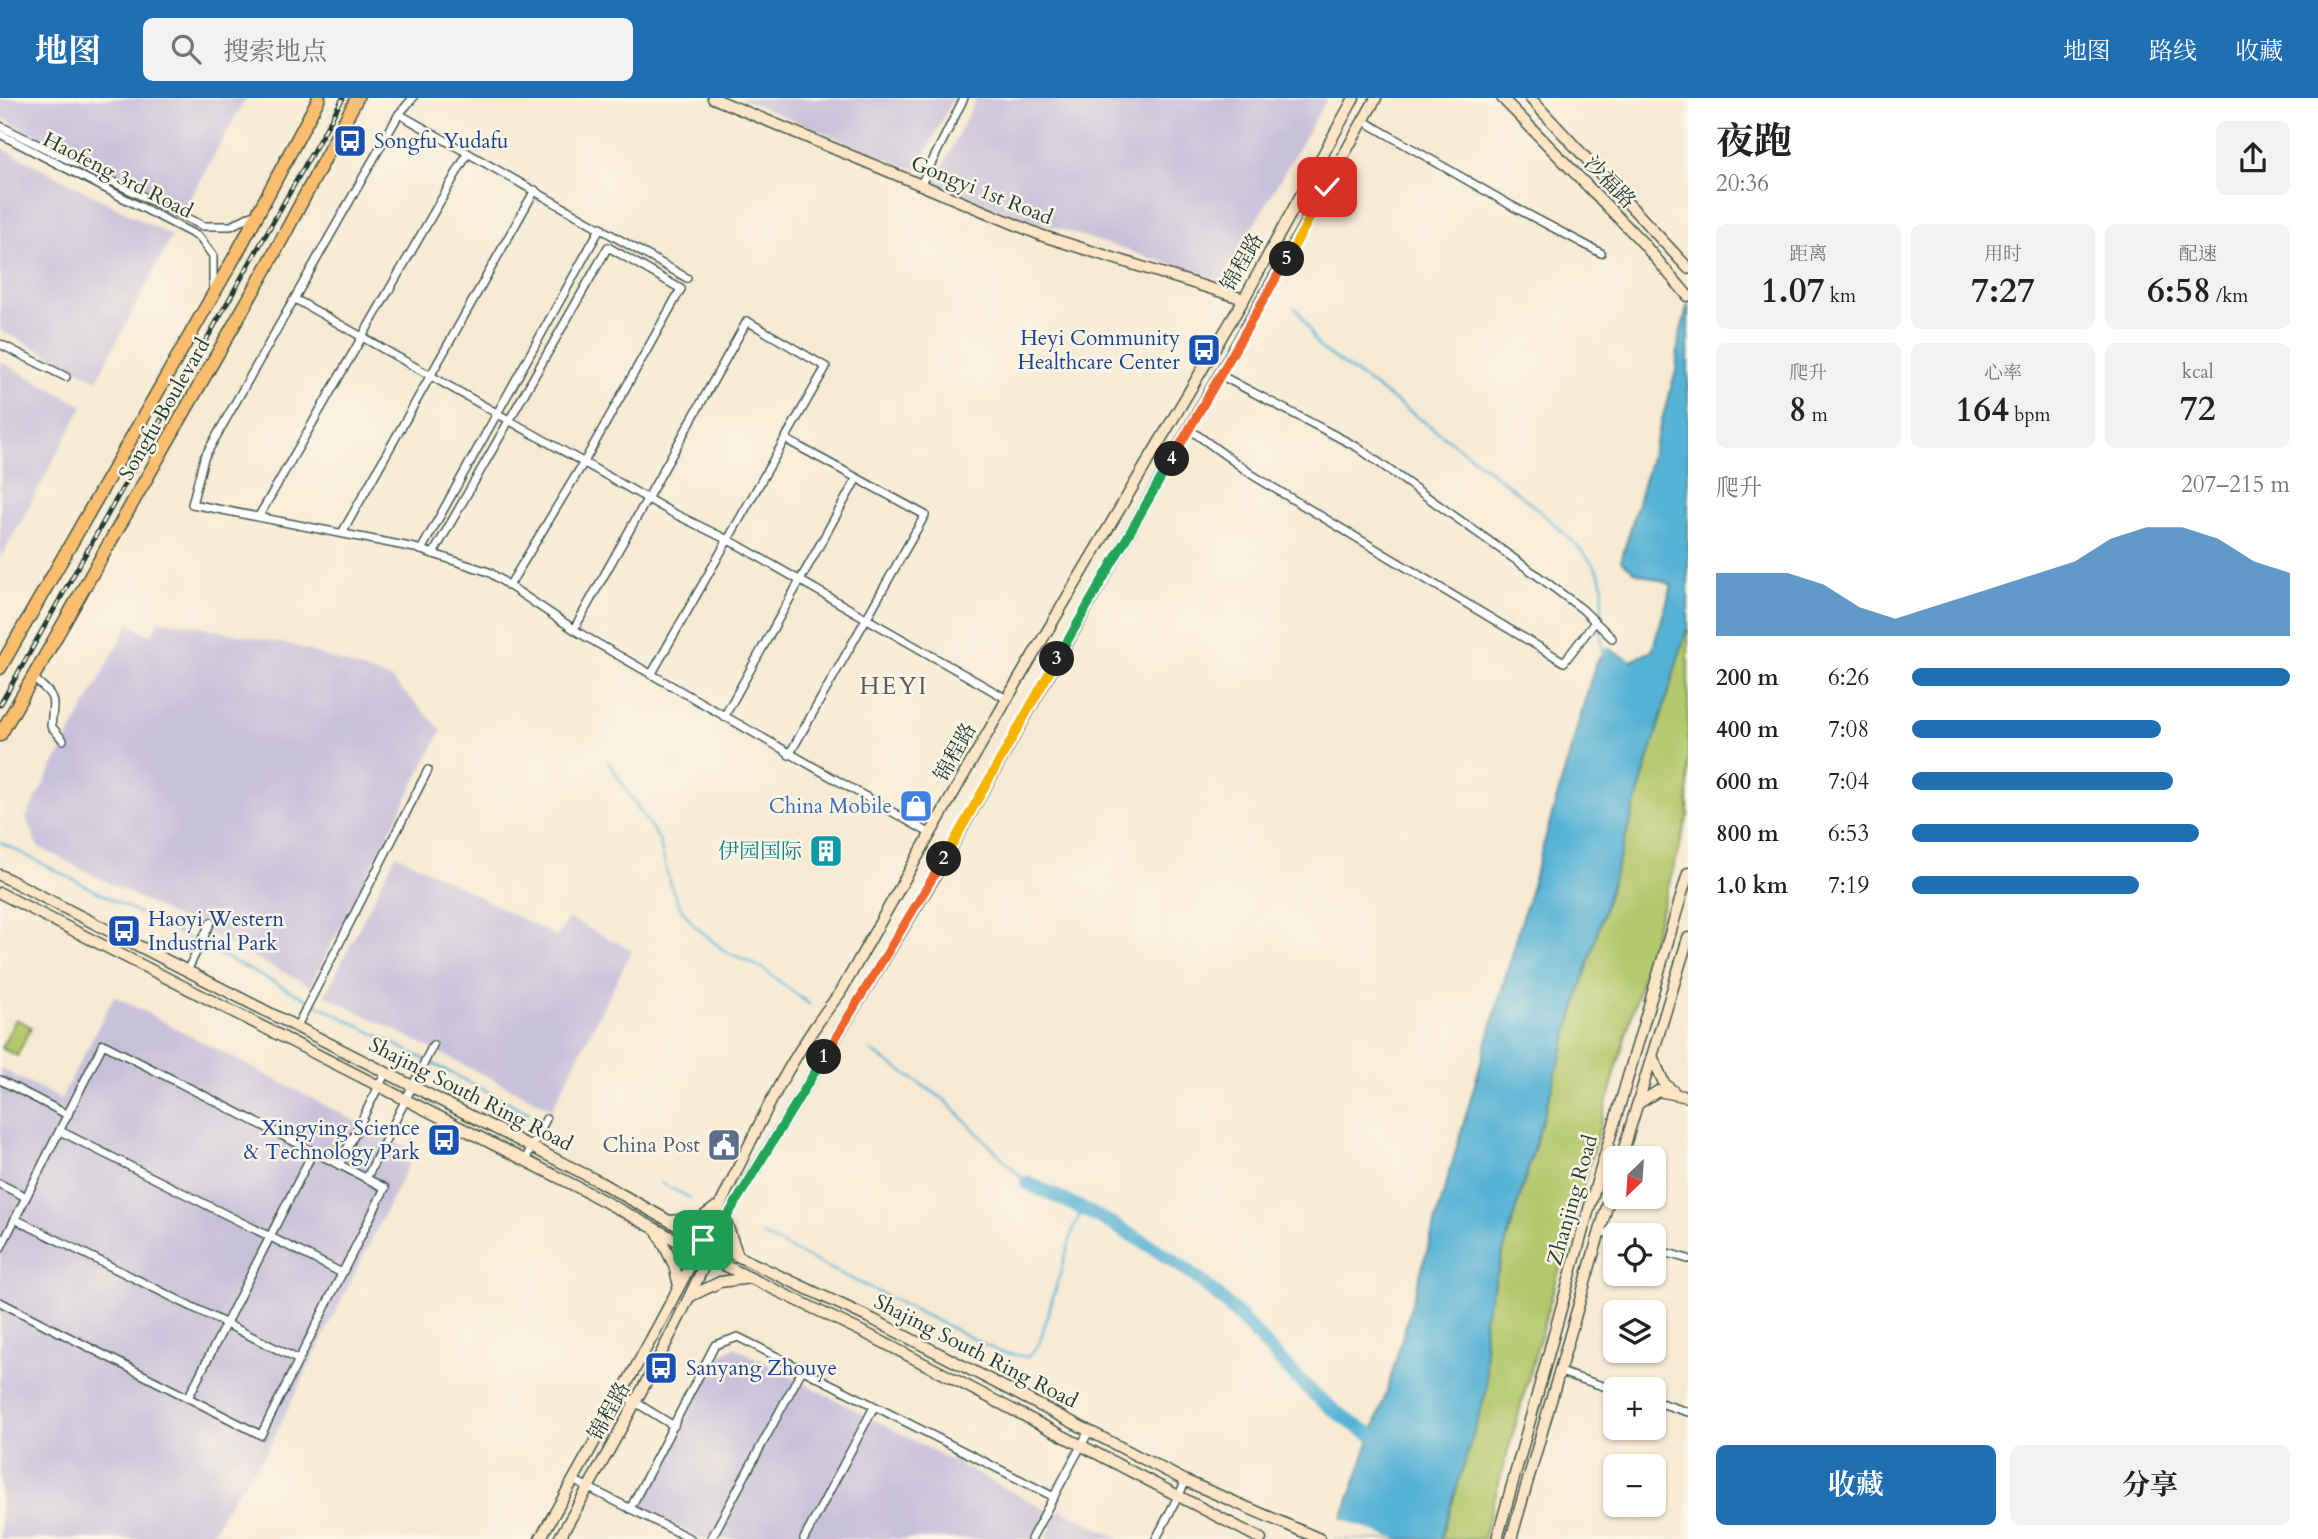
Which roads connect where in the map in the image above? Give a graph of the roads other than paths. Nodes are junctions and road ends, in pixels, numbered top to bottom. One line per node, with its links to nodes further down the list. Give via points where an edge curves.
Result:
1 (319, 98): 17 (main road, Songfu Boulevard)
2 (357, 98): 51 (main road, Songfu Boulevard, via 267,267)
3 (413, 98): 10 (street)
4 (713, 98): 15 (main road, Gongyi 1st Road)
5 (964, 98): 15 (street)
6 (1354, 98): 25 (main road, 锦程路)
7 (1376, 98): 11 (main road, 锦程路)
8 (1502, 98): 22 (main road, 沙福路)
9 (1530, 98): 20 (main road, 沙福路)
10 (399, 114): 14 (street); 24 (street)
11 (1364, 121): 19 (street); 29 (main road, 锦程路)
12 (0, 126): 17 (street, Haofeng 3rd Road, via 203,226 231,226)
13 (0, 134): 23 (street, Haofeng 3rd Road, via 199,237 215,267)
14 (468, 153): 16 (street); 26 (street)
15 (920, 186): 25 (main road, Gongyi 1st Road, via 1043,236)
16 (535, 190): 18 (street); 28 (street)
17 (260, 210): 23 (main road, Songfu Boulevard)
18 (601, 227): 21 (street); 31 (street)
19 (1601, 253)
20 (1688, 268)
21 (687, 278)
22 (1688, 296)
23 (212, 298): 49 (main road, Songfu Boulevard)
24 (295, 299): 26 (street); 38 (street, via 204,458 192,504)
25 (1244, 299): 52 (main road, 锦程路)
26 (363, 336): 28 (street); 38 (street)
27 (0, 344): 30 (street)
28 (431, 374): 31 (street); 39 (street)
29 (1220, 375): 33 (main road, 锦程路); 46 (street, via 1357,447 1449,510)
30 (66, 377)
31 (498, 413): 32 (street); 41 (street)
32 (509, 419): 35 (street); 35 (street, via 608,247 681,289); 42 (street)
33 (1189, 429): 46 (street, via 1254,475 1564,662); 54 (main road, 锦程路)
34 (785, 439): 36 (street); 37 (street, via 826,367 747,321); 40 (street)
35 (584, 462): 37 (street); 44 (street)
36 (858, 478): 43 (street); 45 (street, via 925,515)
37 (649, 499): 40 (street); 47 (street)
38 (258, 516): 39 (street)
39 (342, 533): 41 (street)
40 (728, 540): 43 (street); 50 (street)
41 (421, 550): 42 (street)
42 (433, 554): 44 (street, via 489,572)
43 (801, 581): 45 (street); 55 (street)
44 (509, 586): 47 (street)
45 (867, 618): 53 (street); 58 (street)
46 (1595, 622): 48 (street)
47 (574, 629): 50 (street)
48 (1612, 638)
49 (0, 667)
50 (651, 675): 55 (street)
51 (33, 678): 56 (main road, Songfu Boulevard); 57 (street, via 55,701 51,726)
52 (1014, 687): 53 (main road, 锦程路); 54 (main road)
53 (1007, 699): 60 (main road, 锦程路)
54 (1035, 699): 93 (main road, 锦程路, via 934,877)
55 (724, 717): 58 (street)
56 (0, 735)
57 (63, 740)
58 (789, 755): 60 (street)
59 (429, 770): 67 (street)
60 (931, 834): 89 (main road, 锦程路, via 840,993 813,1027)
61 (1688, 873): 139 (main road, Zhanjing Road)
62 (0, 876): 66 (main road, Shajing South Ring Road)
63 (0, 893): 72 (main road, Shajing South Ring Road)
64 (211, 922): 66 (street)
65 (1688, 938): 69 (main road, Zhanjing Road)
66 (187, 971): 67 (main road, Shajing South Ring Road)
67 (297, 1026): 70 (main road, Shajing South Ring Road)
68 (433, 1045): 73 (street)
69 (1652, 1056): 74 (main road, via 1664,1083); 77 (main road, Zhanjing Road)
70 (386, 1072): 72 (street); 73 (main road, Shajing South Ring Road)
71 (0, 1080): 78 (street)
72 (379, 1086): 76 (main road, Shajing South Ring Road); 85 (street)
73 (413, 1086): 76 (street); 82 (main road, Shajing South Ring Road)
74 (1674, 1092): 75 (main road); 77 (main road, via 1658,1091)
75 (1688, 1097)
76 (406, 1100): 84 (main road, Shajing South Ring Road); 86 (street)
77 (1637, 1106): 81 (main road, Zhanjing Road)
78 (68, 1115): 80 (street); 83 (street, via 103,1044)
79 (546, 1119): 82 (street)
80 (60, 1131): 88 (street); 97 (street)
81 (1625, 1146)
82 (531, 1147): 84 (street); 92 (main road, Shajing South Ring Road)
83 (313, 1152): 85 (street); 97 (street)
84 (524, 1160): 94 (main road, Shajing South Ring Road)
85 (340, 1165): 86 (street)
86 (366, 1179): 105 (street, via 385,1188)
87 (0, 1184): 88 (street)
88 (26, 1197): 91 (street)
89 (718, 1205): 92 (main road, via 701,1218); 98 (main road, 锦程路)
90 (1606, 1209): 95 (main road, Zhanjing Road)
91 (15, 1219): 99 (street); 110 (street)
92 (669, 1220): 98 (main road, Shajing South Ring Road)
93 (725, 1220): 98 (main road, 锦程路); 102 (main road)
94 (655, 1229): 100 (main road, Shajing South Ring Road); 107 (main road)
95 (1600, 1231): 96 (street); 113 (main road, Zhanjing Road)
96 (1603, 1232)
97 (269, 1236): 105 (street); 110 (street)
98 (708, 1242): 100 (main road, 锦程路); 102 (main road, Shajing South Ring Road); 103 (main road, 锦程路)
99 (0, 1249)
100 (698, 1251): 103 (main road, Shajing South Ring Road); 107 (main road, 锦程路)
101 (1666, 1252): 104 (street)
102 (738, 1256): 122 (main road, Shajing South Ring Road)
103 (709, 1258): 106 (main road, Shajing South Ring Road); 108 (main road, 锦程路)
104 (1688, 1259)
105 (342, 1273): 111 (street)
106 (750, 1278): 108 (main road, via 720,1282); 123 (main road, Shajing South Ring Road)
107 (679, 1286): 115 (main road, 锦程路)
108 (691, 1296): 117 (main road, 锦程路)
109 (0, 1303): 116 (street)
110 (226, 1324): 111 (street); 116 (street)
111 (299, 1360): 116 (street, via 261,1435)
112 (802, 1370): 119 (street); 121 (street, via 738,1337 715,1345); 133 (street)
113 (1560, 1372): 114 (street); 140 (main road, Zhanjing Road)
114 (1603, 1386)
115 (622, 1394): 117 (street); 124 (main road, 锦程路)
116 (188, 1398)
117 (636, 1403): 121 (street); 126 (main road, 锦程路)
118 (1666, 1405): 120 (street)
119 (874, 1407): 128 (street); 134 (street)
120 (1688, 1412)
121 (674, 1426): 129 (street)
122 (1089, 1431): 123 (street); 125 (main road, Shajing South Ring Road)
123 (1082, 1445): 127 (main road, Shajing South Ring Road); 128 (street)
124 (573, 1480): 126 (street); 130 (main road, 锦程路)
125 (1186, 1481): 127 (street); 138 (main road, Shajing South Ring Road)
126 (588, 1488): 129 (street); 131 (main road, 锦程路)
127 (1179, 1495): 136 (street); 137 (main road, Shajing South Ring Road)
128 (1054, 1497): 135 (street)
129 (630, 1509): 132 (street)
130 (540, 1539)
131 (559, 1539)
132 (691, 1539)
133 (711, 1539)
134 (804, 1539)
135 (1031, 1539)
136 (1156, 1539)
137 (1261, 1539)
138 (1320, 1539)
139 (1497, 1539)
140 (1511, 1539)

